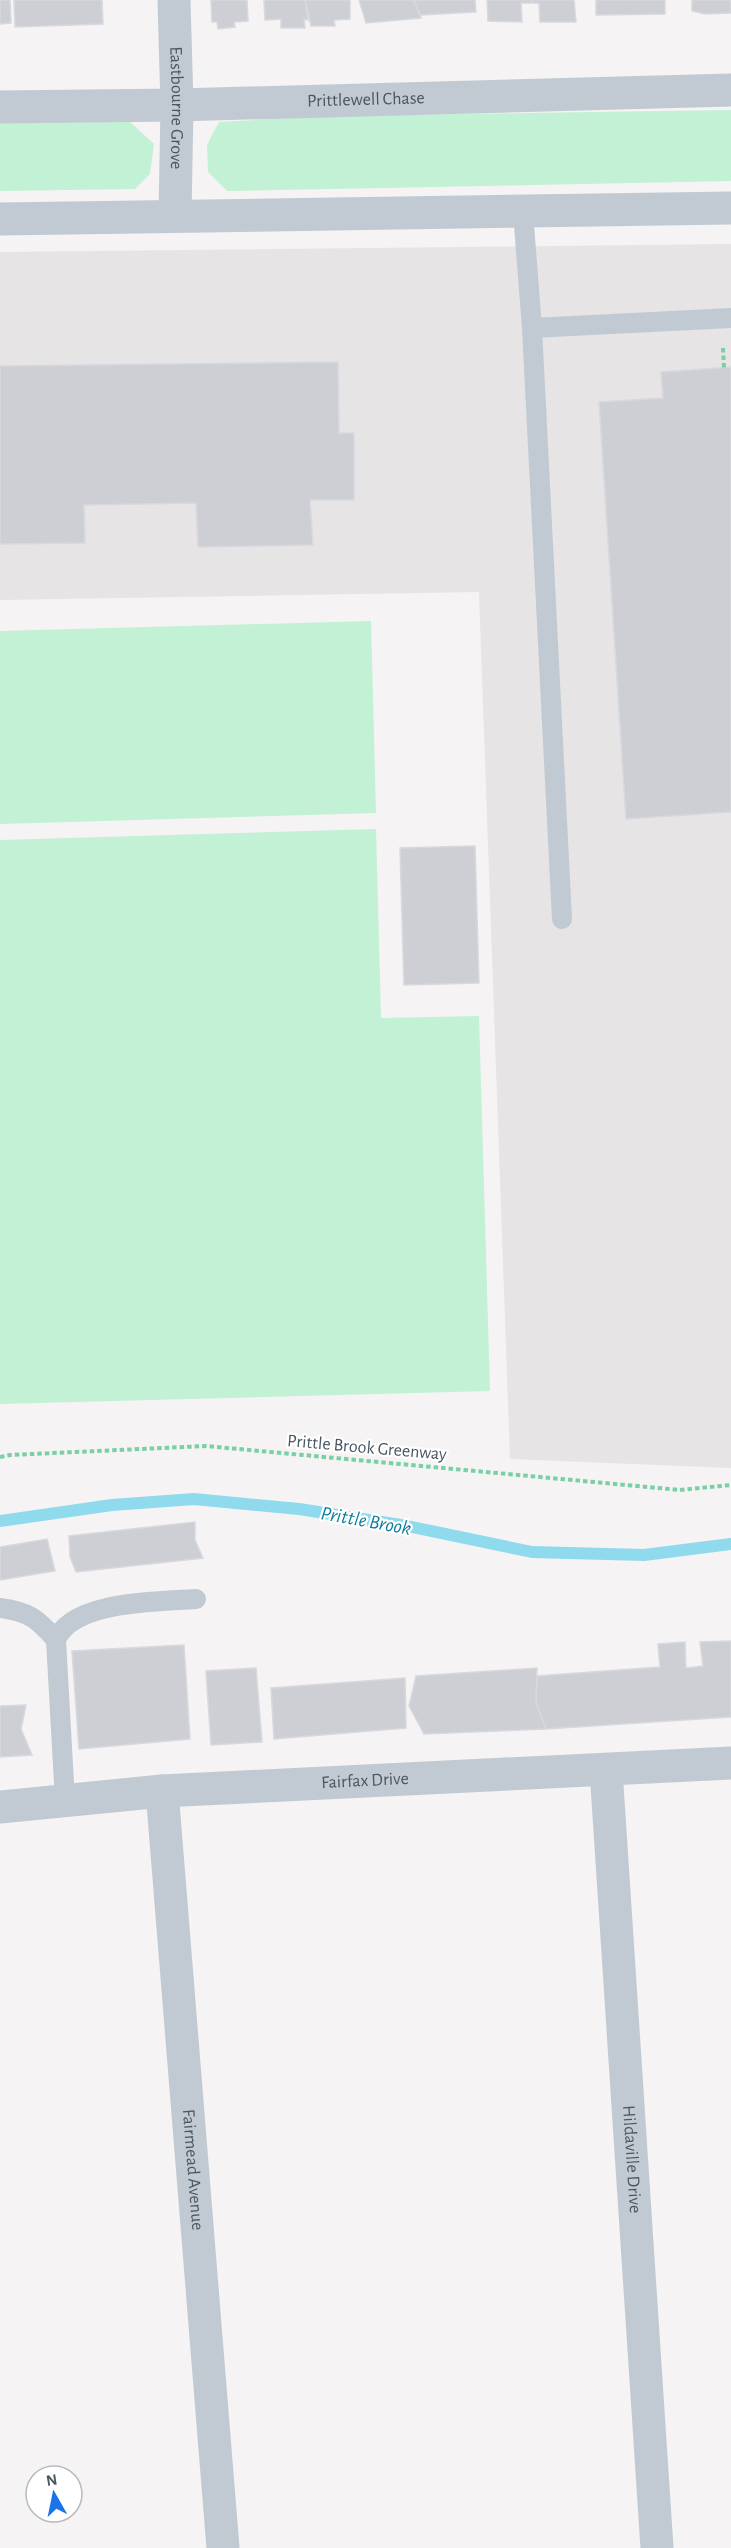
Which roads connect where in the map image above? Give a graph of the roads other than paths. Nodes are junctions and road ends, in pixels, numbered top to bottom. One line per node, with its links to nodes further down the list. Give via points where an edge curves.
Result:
1 (174, 0): 3 (street, Eastbourne Grove)
2 (731, 90): 3 (street, Prittlewell Chase)
3 (177, 105): 4 (street, Prittlewell Chase); 7 (street, Eastbourne Grove)
4 (0, 107)
5 (731, 208): 6 (street)
6 (523, 212): 7 (street); 10 (lane)
7 (175, 216): 8 (street)
8 (0, 219)
9 (731, 318): 10 (lane)
10 (532, 328): 11 (lane)
11 (562, 919)
12 (196, 1599): 14 (lane, via 93,1611 60,1629)
13 (0, 1608): 14 (lane, via 21,1611 39,1620)
14 (56, 1640): 18 (lane)
15 (731, 1763): 16 (street, Fairfax Drive)
16 (606, 1770): 17 (street, Fairfax Drive); 21 (street, Hildaville Drive)
17 (162, 1791): 18 (street, Fairfax Drive); 20 (street, Fairmead Avenue)
18 (65, 1801): 19 (street, Fairfax Drive)
19 (0, 1807)
20 (223, 2548)
21 (657, 2548)

